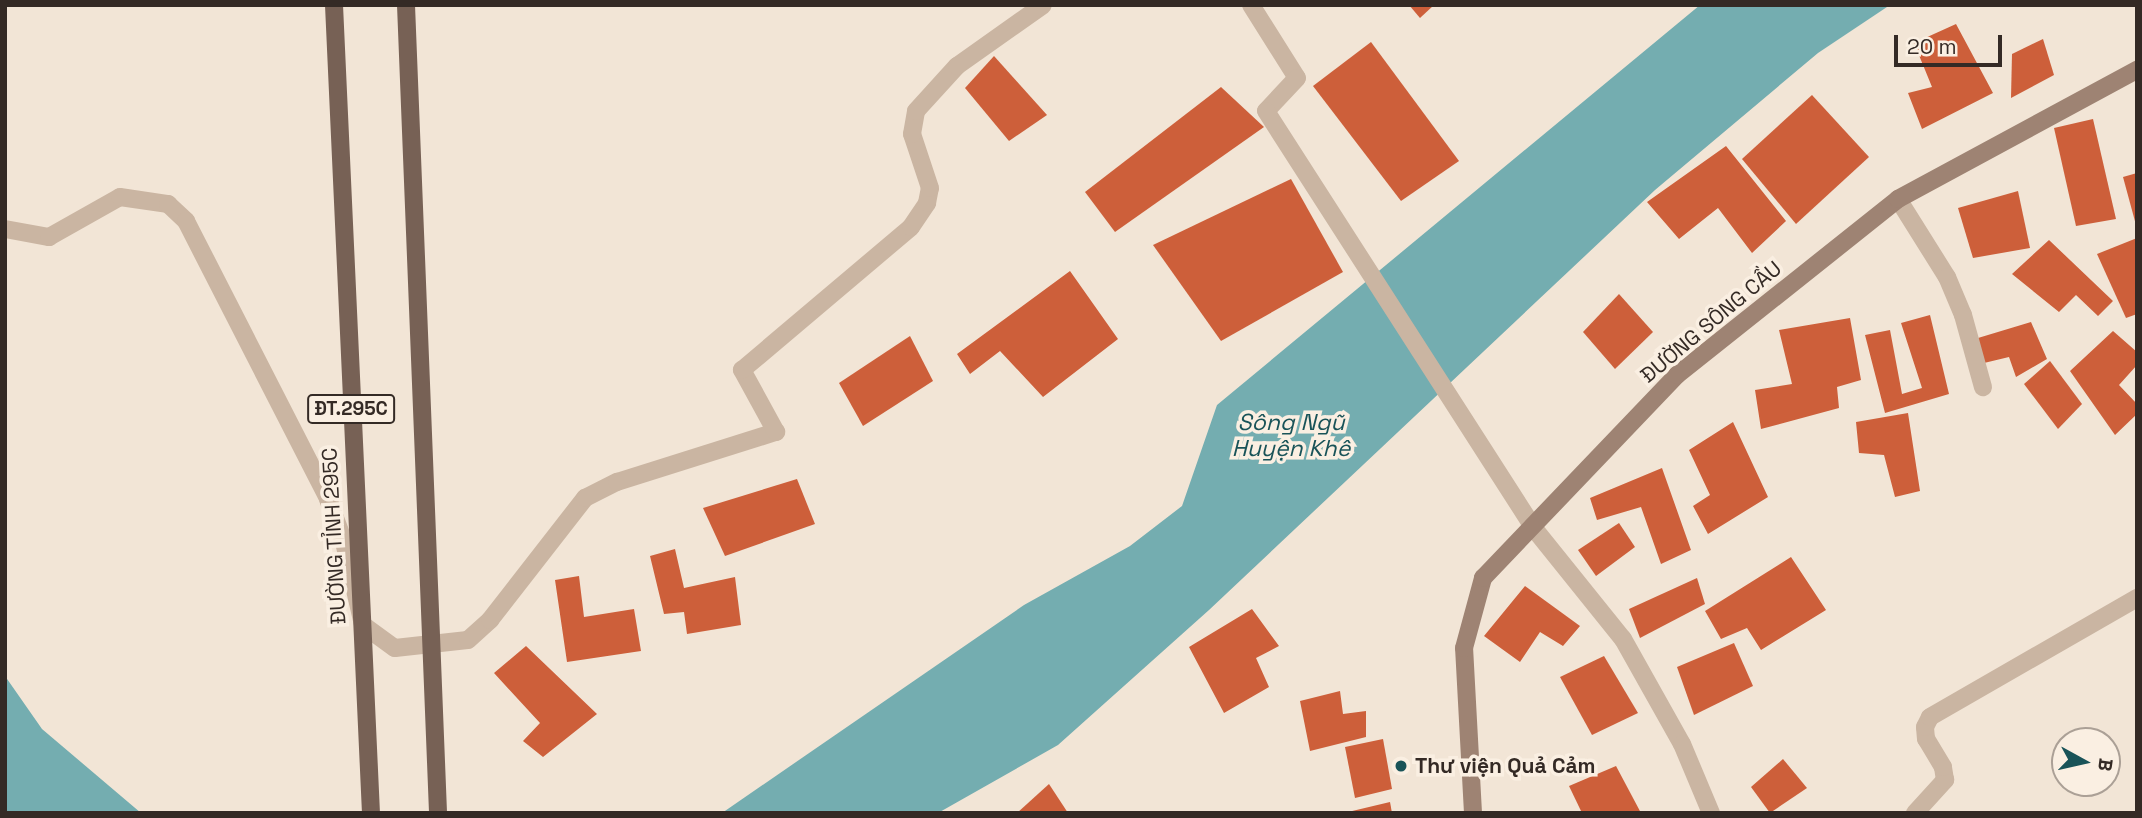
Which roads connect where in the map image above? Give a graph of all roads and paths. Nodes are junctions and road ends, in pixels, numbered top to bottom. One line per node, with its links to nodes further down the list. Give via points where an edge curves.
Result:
1 (334, 5): 11 (main road, ĐƯỜNG TỈNH 295C / ĐT.295C, bridge)
2 (406, 5): 12 (main road, ĐT.295C, bridge)
3 (1043, 5): 7 (street, via 957,66 916,111 912,134 930,187 927,203 911,227 742,370 776,432 617,482 585,498 490,620 468,640 395,648 363,625 344,541 328,499 186,221 168,204 120,197 49,237)
4 (1251, 5): 9 (street, via 1297,78 1266,111)
5 (2137, 70): 6 (main road, ĐƯỜNG SÔNG CẦU)
6 (1898, 199): 8 (street, via 1947,277); 9 (main road, ĐƯỜNG SÔNG CẦU, via 1677,375)
7 (5, 229)
8 (1983, 387)
9 (1532, 526): 13 (main road, ĐƯỜNG SÔNG CẦU, via 1483,578 1464,648); 14 (street, via 1623,639 1682,744)
10 (2137, 598): 15 (street, via 1930,717 1926,739 1943,767 1945,780)
11 (371, 813)
12 (438, 813)
13 (1473, 813)
14 (1711, 813)
15 (1915, 813)

